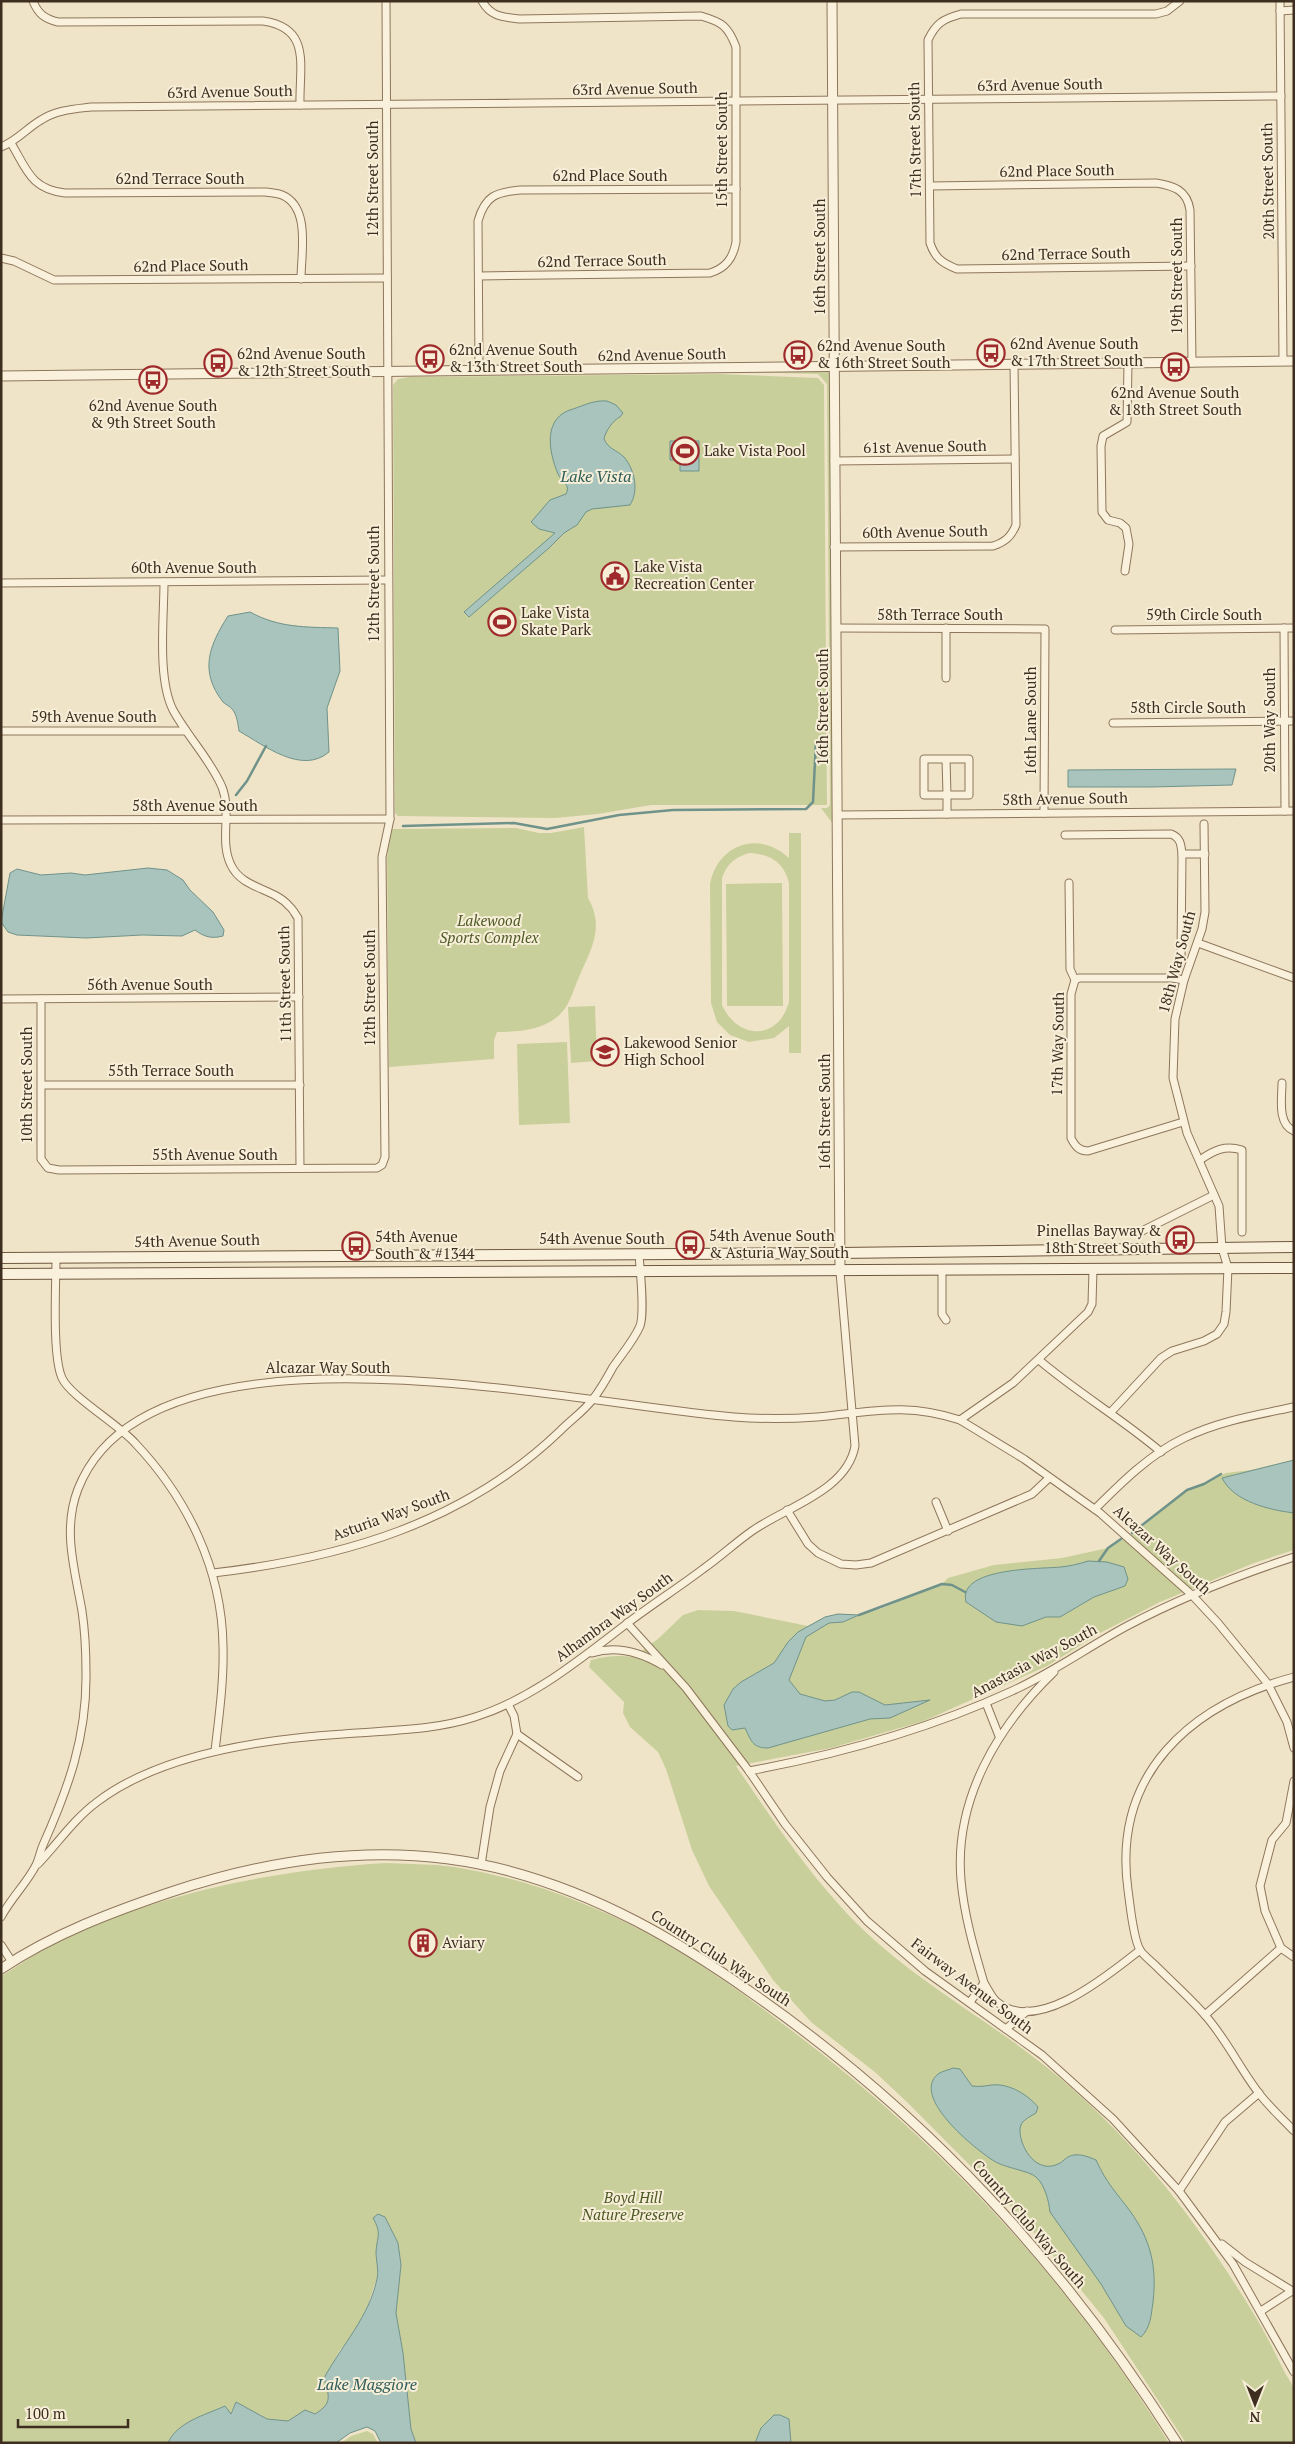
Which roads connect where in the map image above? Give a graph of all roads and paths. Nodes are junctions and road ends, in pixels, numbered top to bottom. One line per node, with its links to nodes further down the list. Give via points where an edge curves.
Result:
1 (33, 1): 13 (street, via 48,20 58,22 263,21 288,27 299,46)
2 (386, 1): 14 (street, 12th Street South)
3 (482, 1): 12 (street, 15th Street South, via 487,10 497,16 519,19 701,16 715,20 730,31 736,47)
4 (832, 1): 11 (street, 16th Street South)
5 (1180, 1): 10 (street, 17th Street South, via 1167,11 1156,14 961,14 944,19 935,26 928,40)
6 (1280, 1): 8 (street, 20th Street South)
7 (1294, 10): 8 (street)
8 (1280, 11): 9 (street, 20th Street South)
9 (1281, 96): 10 (street, 63rd Avenue South); 27 (street, 20th Street South)
10 (928, 100): 11 (street, 63rd Avenue South); 17 (street, 17th Street South)
11 (834, 101): 12 (street, 63rd Avenue South); 32 (street, 16th Street South)
12 (736, 102): 14 (street, 63rd Avenue South); 18 (street, 15th Street South)
13 (300, 104): 14 (street, 63rd Avenue South); 15 (street, 63rd Avenue South, via 66,109 42,119)
14 (386, 105): 26 (street, 12th Street South)
15 (11, 143): 16 (street, 63rd Avenue South); 25 (street, 62nd Terrace South, via 39,185 50,191 266,192 282,195 298,211 301,222)
16 (1, 147)
17 (930, 186): 19 (street, 62nd Place South, via 1156,184 1172,186); 21 (street, 17th Street South, via 930,243)
18 (736, 189): 23 (street, 15th Street South, via 736,242 734,253); 24 (street, 62nd Place South, via 520,190 495,194 478,221)
19 (1182, 192): 22 (street, 19th Street South, via 1190,210)
20 (1, 258): 25 (street, 62nd Place South, via 54,280)
21 (942, 263): 22 (street, 62nd Terrace South, via 957,269)
22 (1191, 266): 29 (street, 19th Street South)
23 (724, 267): 24 (street, 62nd Terrace South, via 703,273)
24 (479, 276): 34 (street)
25 (301, 278): 26 (street, 62nd Place South)
26 (387, 278): 33 (street, 12th Street South)
27 (1283, 361): 28 (street, 62nd Avenue South); 29 (street, 62nd Avenue South)
28 (1294, 361)
29 (1192, 363): 31 (street, 62nd Avenue South)
30 (1014, 364): 31 (street, 62nd Avenue South); 32 (street, 62nd Avenue South); 36 (street)
31 (1128, 364): 39 (street, via 1127,422 1103,436 1101,446 1102,512 1108,520 1126,528 1129,544)
32 (834, 366): 34 (street, 62nd Avenue South); 37 (street, 16th Street South)
33 (387, 371): 34 (street, 62nd Avenue South); 35 (street, 62nd Avenue South); 40 (street, 12th Street South)
34 (479, 371)
35 (1, 376)
36 (1015, 459): 37 (street, 61st Avenue South); 38 (street, 60th Avenue South, via 1016,526 1004,542 993,546)
37 (834, 461): 38 (street, 16th Street South)
38 (834, 547): 43 (street, 16th Street South)
39 (1125, 571)
40 (387, 580): 41 (street, 60th Avenue South); 62 (street, 12th Street South)
41 (164, 582): 42 (street, 60th Avenue South); 54 (street, 11th Street South, via 164,679 173,708)
42 (1, 583)
43 (836, 628): 44 (street, 58th Terrace South); 61 (street, 16th Street South)
44 (946, 628): 47 (street, 58th Terrace South); 49 (street)
45 (1284, 628): 46 (street, 59th Circle South); 48 (street, 59th Circle South); 50 (street, 20th Way South)
46 (1294, 628)
47 (1044, 629): 59 (street, 16th Lane South)
48 (1115, 630)
49 (946, 678)
50 (1283, 721): 51 (street, 58th Circle South); 52 (street, 58th Circle South); 58 (street, 20th Way South)
51 (1294, 721)
52 (1113, 722)
53 (1, 731): 54 (street, 59th Avenue South)
54 (186, 731): 63 (street, 11th Street South, via 222,786)
55 (946, 759): 56 (street); 56 (street, via 924,759 924,795); 56 (street, via 969,759 969,795)
56 (947, 795): 60 (street)
57 (1294, 810): 58 (street, 58th Avenue South)
58 (1284, 811): 59 (street, 58th Avenue South)
59 (1044, 813): 60 (street, 58th Avenue South)
60 (947, 814): 61 (street, 58th Avenue South)
61 (837, 815): 92 (street, 16th Street South)
62 (390, 818): 63 (street, 58th Avenue South); 84 (street, 12th Street South, via 382,857 385,1157)
63 (227, 819): 64 (street, 58th Avenue South); 75 (street, 11th Street South, via 226,848 231,866 255,887 289,904 298,918)
64 (1, 820)
65 (1204, 824): 68 (street, 18th Way South)
66 (1065, 835): 67 (street, via 1171,834 1177,836)
67 (1182, 854): 68 (street); 71 (street)
68 (1205, 854): 70 (street, 18th Way South, via 1205,912)
69 (1069, 883): 73 (street, 17th Way South, via 1070,969)
70 (1198, 943): 72 (street); 74 (street, 18th Way South)
71 (1181, 957)
72 (1294, 978)
73 (1075, 980): 74 (street); 81 (street, 17th Way South, via 1071,994 1071,1138 1075,1146 1088,1151)
74 (1184, 980): 81 (street, 18th Way South, via 1175,1019 1173,1078)
75 (299, 997): 77 (street, 56th Avenue South); 80 (street, 11th Street South)
76 (1, 999): 77 (street, 56th Avenue South)
77 (41, 999): 79 (street, 10th Street South)
78 (1282, 1083): 82 (street, via 1282,1116 1289,1129)
79 (42, 1085): 80 (street, 55th Terrace South); 85 (street, 10th Street South, via 41,1159)
80 (300, 1085): 86 (street, 11th Street South)
81 (1183, 1122): 83 (street, 18th Way South)
82 (1294, 1131)
83 (1200, 1160): 87 (street, 18th Way South); 89 (street, via 1216,1150 1242,1150)
84 (382, 1165): 86 (street, 55th Avenue South, via 377,1168)
85 (48, 1168): 86 (street, 55th Avenue South)
86 (300, 1168)
87 (1214, 1195): 88 (street); 91 (street, 18th Way South, via 1219,1206)
88 (1142, 1231)
89 (1242, 1232)
90 (1294, 1247): 91 (main road, 54th Avenue South)
91 (1222, 1248): 92 (main road, 54th Avenue South); 97 (street, 18th Way South)
92 (840, 1253): 93 (main road, 54th Avenue South); 102 (street, 16th Street South)
93 (639, 1254): 94 (main road, 54th Avenue South); 101 (street, Asturia Way South)
94 (387, 1255): 96 (main road, 54th Avenue South); 103 (street)
95 (1, 1258): 96 (main road, 54th Avenue South)
96 (56, 1258): 105 (street)
97 (1228, 1268): 98 (main road, 54th Avenue South); 99 (main road, 54th Avenue South); 111 (street, via 1224,1324 1217,1334 1161,1358)
98 (1294, 1268)
99 (1093, 1269): 100 (main road, 54th Avenue South); 107 (street, via 1092,1304 1088,1312)
100 (942, 1271): 102 (main road, 54th Avenue South); 106 (street, via 942,1314)
101 (640, 1272): 102 (main road, 54th Avenue South); 103 (main road, 54th Avenue South); 108 (street, Asturia Way South, via 640,1325)
102 (840, 1272): 110 (street, 16th Street South)
103 (388, 1273): 105 (main road, 54th Avenue South)
104 (1, 1274): 105 (main road, 54th Avenue South)
105 (56, 1274): 113 (street, via 57,1356 62,1379 69,1389)
106 (946, 1320)
107 (1039, 1360): 111 (street); 112 (street)
108 (592, 1400): 110 (street, Alcazar Way South, via 740,1418 814,1417); 113 (street, Alcazar Way South, via 439,1384 293,1380 250,1383 206,1392 169,1403 143,1415); 121 (street, Asturia Way South, via 510,1474 442,1513 372,1540 314,1557)
109 (1294, 1407): 114 (street, via 1210,1427)
110 (854, 1412): 112 (street, via 913,1409); 118 (street, Alhambra Way South, via 855,1446 847,1470 828,1487)
111 (1111, 1412): 114 (street)
112 (960, 1420): 115 (street, Alcazar Way South)
113 (123, 1430): 121 (street, via 168,1480 196,1529); 140 (street, Alcazar Way South, via 102,1449 88,1468 73,1508 70,1551 85,1641 85,1708 70,1783)
114 (1161, 1452): 117 (street, via 1129,1476)
115 (1049, 1478): 117 (street, Alcazar Way South); 119 (street, via 1032,1494)
116 (936, 1502): 119 (street)
117 (1095, 1509): 122 (street, Alcazar Way South)
118 (787, 1510): 119 (street, via 808,1544 818,1553 841,1564 871,1563); 123 (street, Alhambra Way South, via 753,1530)
119 (948, 1531)
120 (1294, 1557): 122 (street, Anastasia Way South)
121 (213, 1573): 134 (street, via 223,1644)
122 (1192, 1595): 125 (street, Anastasia Way South, via 1126,1627); 128 (street, Alcazar Way South)
123 (627, 1623): 124 (street, Alhambra Way South); 126 (street, Fairway Avenue South)
124 (586, 1654): 126 (street, via 610,1650 637,1652); 130 (street, Alhambra Way South, via 530,1693)
125 (1061, 1665): 129 (street, Anastasia Way South); 132 (street)
126 (669, 1669): 135 (street, Fairway Avenue South)
127 (1294, 1677): 128 (street)
128 (1268, 1684): 133 (street, Alcazar Way South, via 1287,1722); 145 (street, via 1199,1718 1162,1754 1139,1794 1127,1844 1126,1878)
129 (986, 1703): 132 (street); 135 (street, Anastasia Way South, via 933,1724 856,1748)
130 (508, 1704): 131 (street); 134 (street, Alhambra Way South, via 476,1717 422,1729 281,1739)
131 (517, 1734): 136 (street); 141 (street, via 500,1771 490,1807)
132 (999, 1736): 149 (street, via 974,1788 962,1845 964,1904)
133 (1294, 1748)
134 (215, 1752): 140 (street, Alhambra Way South, via 124,1784 82,1814)
135 (749, 1771): 150 (street, Fairway Avenue South, via 785,1824 867,1921 925,1972)
136 (578, 1777)
137 (1294, 1781): 139 (street)
138 (1294, 1818): 139 (street)
139 (1286, 1823): 144 (street, via 1272,1840 1260,1886 1265,1911)
140 (35, 1866): 142 (street, Alcazar Way South)
141 (481, 1866): 147 (street, Country Club Way South, via 389,1855 338,1856 248,1870 186,1887 105,1916 57,1936); 161 (street, Country Club Way South, via 571,1891 633,1918 747,1989 892,2101 970,2175 1048,2262 1095,2322)
142 (1, 1917)
143 (1, 1945): 147 (street)
144 (1281, 1948): 146 (street); 152 (street)
145 (1140, 1950): 151 (street, via 1075,1996 1036,2012); 152 (street)
146 (1294, 1957)
147 (12, 1962): 148 (street, Country Club Way South)
148 (1, 1969)
149 (984, 1983): 150 (street); 151 (street, via 996,2002 1013,2011)
150 (970, 2002): 153 (street, Fairway Avenue South)
151 (1027, 2011): 153 (street)
152 (1206, 2015): 154 (street)
153 (1006, 2028): 156 (street, Fairway Avenue South, via 1113,2118)
154 (1259, 2093): 155 (street); 156 (street, via 1224,2122)
155 (1294, 2131)
156 (1179, 2191): 157 (street, Fairway Avenue South)
157 (1216, 2239): 158 (street, via 1245,2262); 159 (street, Fairway Avenue South)
158 (1293, 2292): 159 (street)
159 (1260, 2311): 160 (street, Fairway Avenue South)
160 (1294, 2372)
161 (1177, 2443)

